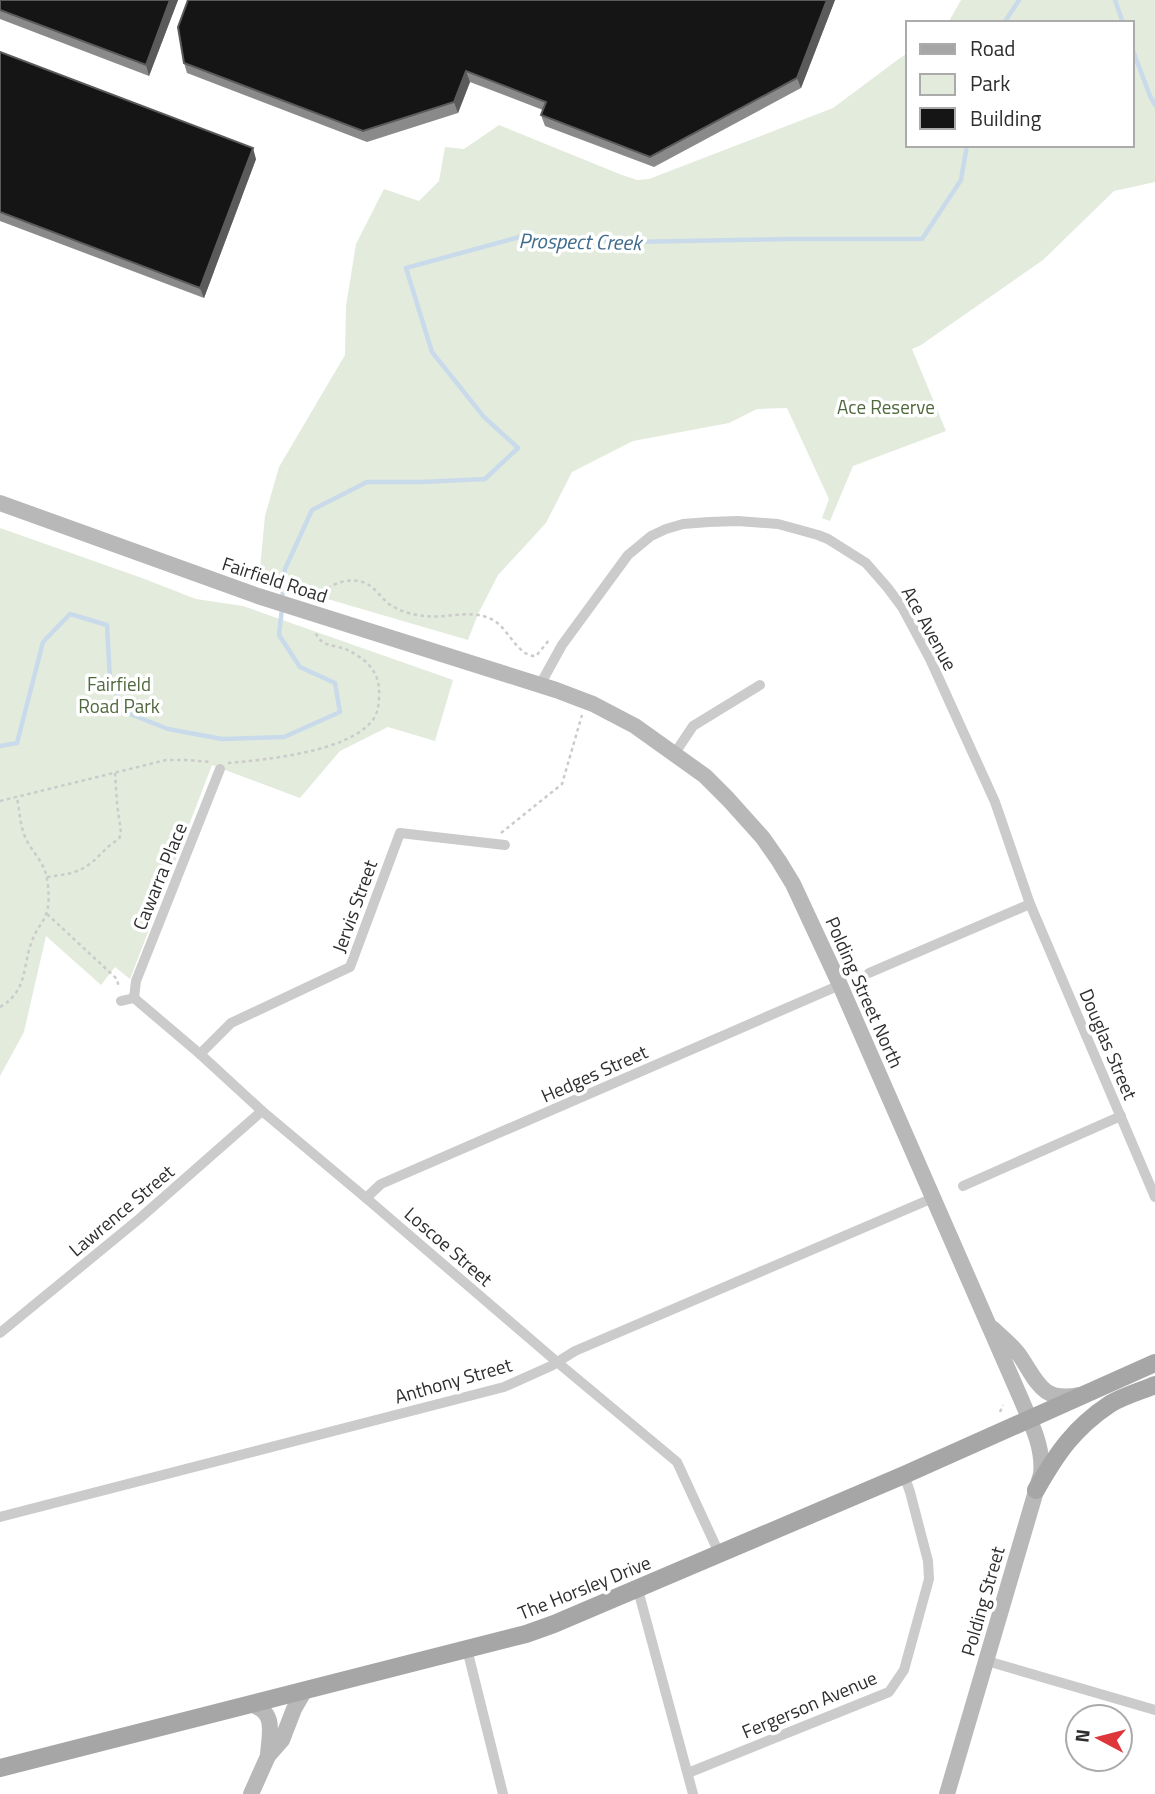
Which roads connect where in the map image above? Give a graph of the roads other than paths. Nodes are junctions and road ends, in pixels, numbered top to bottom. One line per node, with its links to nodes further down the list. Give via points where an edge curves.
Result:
1 (0, 503): 2 (main road, Fairfield Road, via 258,596)
2 (540, 685): 4 (main road, Polding Street North, via 593,704); 7 (street, Ace Avenue, via 562,645 614,572 651,536 683,524 738,522 778,524 828,539 866,563 902,607 995,802)
3 (760, 685): 4 (street, via 693,726)
4 (675, 753): 9 (main road, Polding Street North, via 705,776 763,838 793,884)
5 (220, 769): 10 (street, Cawarra Place, via 136,981)
6 (505, 845): 12 (street, Jervis Street, via 400,832 350,967 231,1023)
7 (1030, 904): 8 (street); 14 (street, Douglas Street)
8 (870, 973)
9 (840, 985): 17 (street, Hedges Street, via 382,1184); 18 (main road, Polding Street North)
10 (134, 998): 11 (street); 12 (street, Loscoe Street)
11 (121, 1001)
12 (200, 1054): 13 (street, Loscoe Street)
13 (262, 1111): 17 (street, Loscoe Street); 20 (street, Lawrence Street)
14 (1121, 1116): 15 (street); 16 (street, Douglas Street)
15 (962, 1186)
16 (1155, 1197)
17 (366, 1198): 21 (street, Loscoe Street)
18 (933, 1198): 19 (main road, Polding Street North); 21 (street, Anthony Street, via 575,1351)
19 (988, 1324): 24 (main road, via 1019,1355 1045,1391 1056,1396); 25 (main road, Polding Street North)
20 (0, 1333)
21 (557, 1363): 28 (street, Anthony Street, via 504,1387); 29 (street, Loscoe Street, via 677,1462)
22 (1155, 1363): 24 (main road, The Horsley Drive)
23 (1155, 1385): 27 (main road, via 1112,1403 1077,1430)
24 (1085, 1393): 25 (main road, The Horsley Drive)
25 (1029, 1420): 26 (main road, The Horsley Drive); 27 (main road, Polding Street, via 1041,1450)
26 (904, 1475): 29 (main road, The Horsley Drive); 38 (street, Fergerson Avenue, via 929,1579 904,1670 889,1692)
27 (1036, 1490): 32 (main road, Polding Street)
28 (0, 1517)
29 (719, 1553): 30 (main road, The Horsley Drive)
30 (638, 1590): 31 (main road, The Horsley Drive, via 554,1624); 38 (street)
31 (467, 1649): 33 (main road, The Horsley Drive); 40 (street)
32 (988, 1661): 35 (street); 42 (main road, Polding Street)
33 (305, 1690): 34 (main road, The Horsley Drive); 36 (main road, via 282,1740)
34 (249, 1704): 36 (main road, via 262,1709 270,1723); 37 (main road, The Horsley Drive)
35 (1155, 1710)
36 (268, 1756): 39 (main road)
37 (0, 1768)
38 (688, 1773): 41 (street)
39 (251, 1794)
40 (503, 1794)
41 (693, 1794)
42 (947, 1794)

